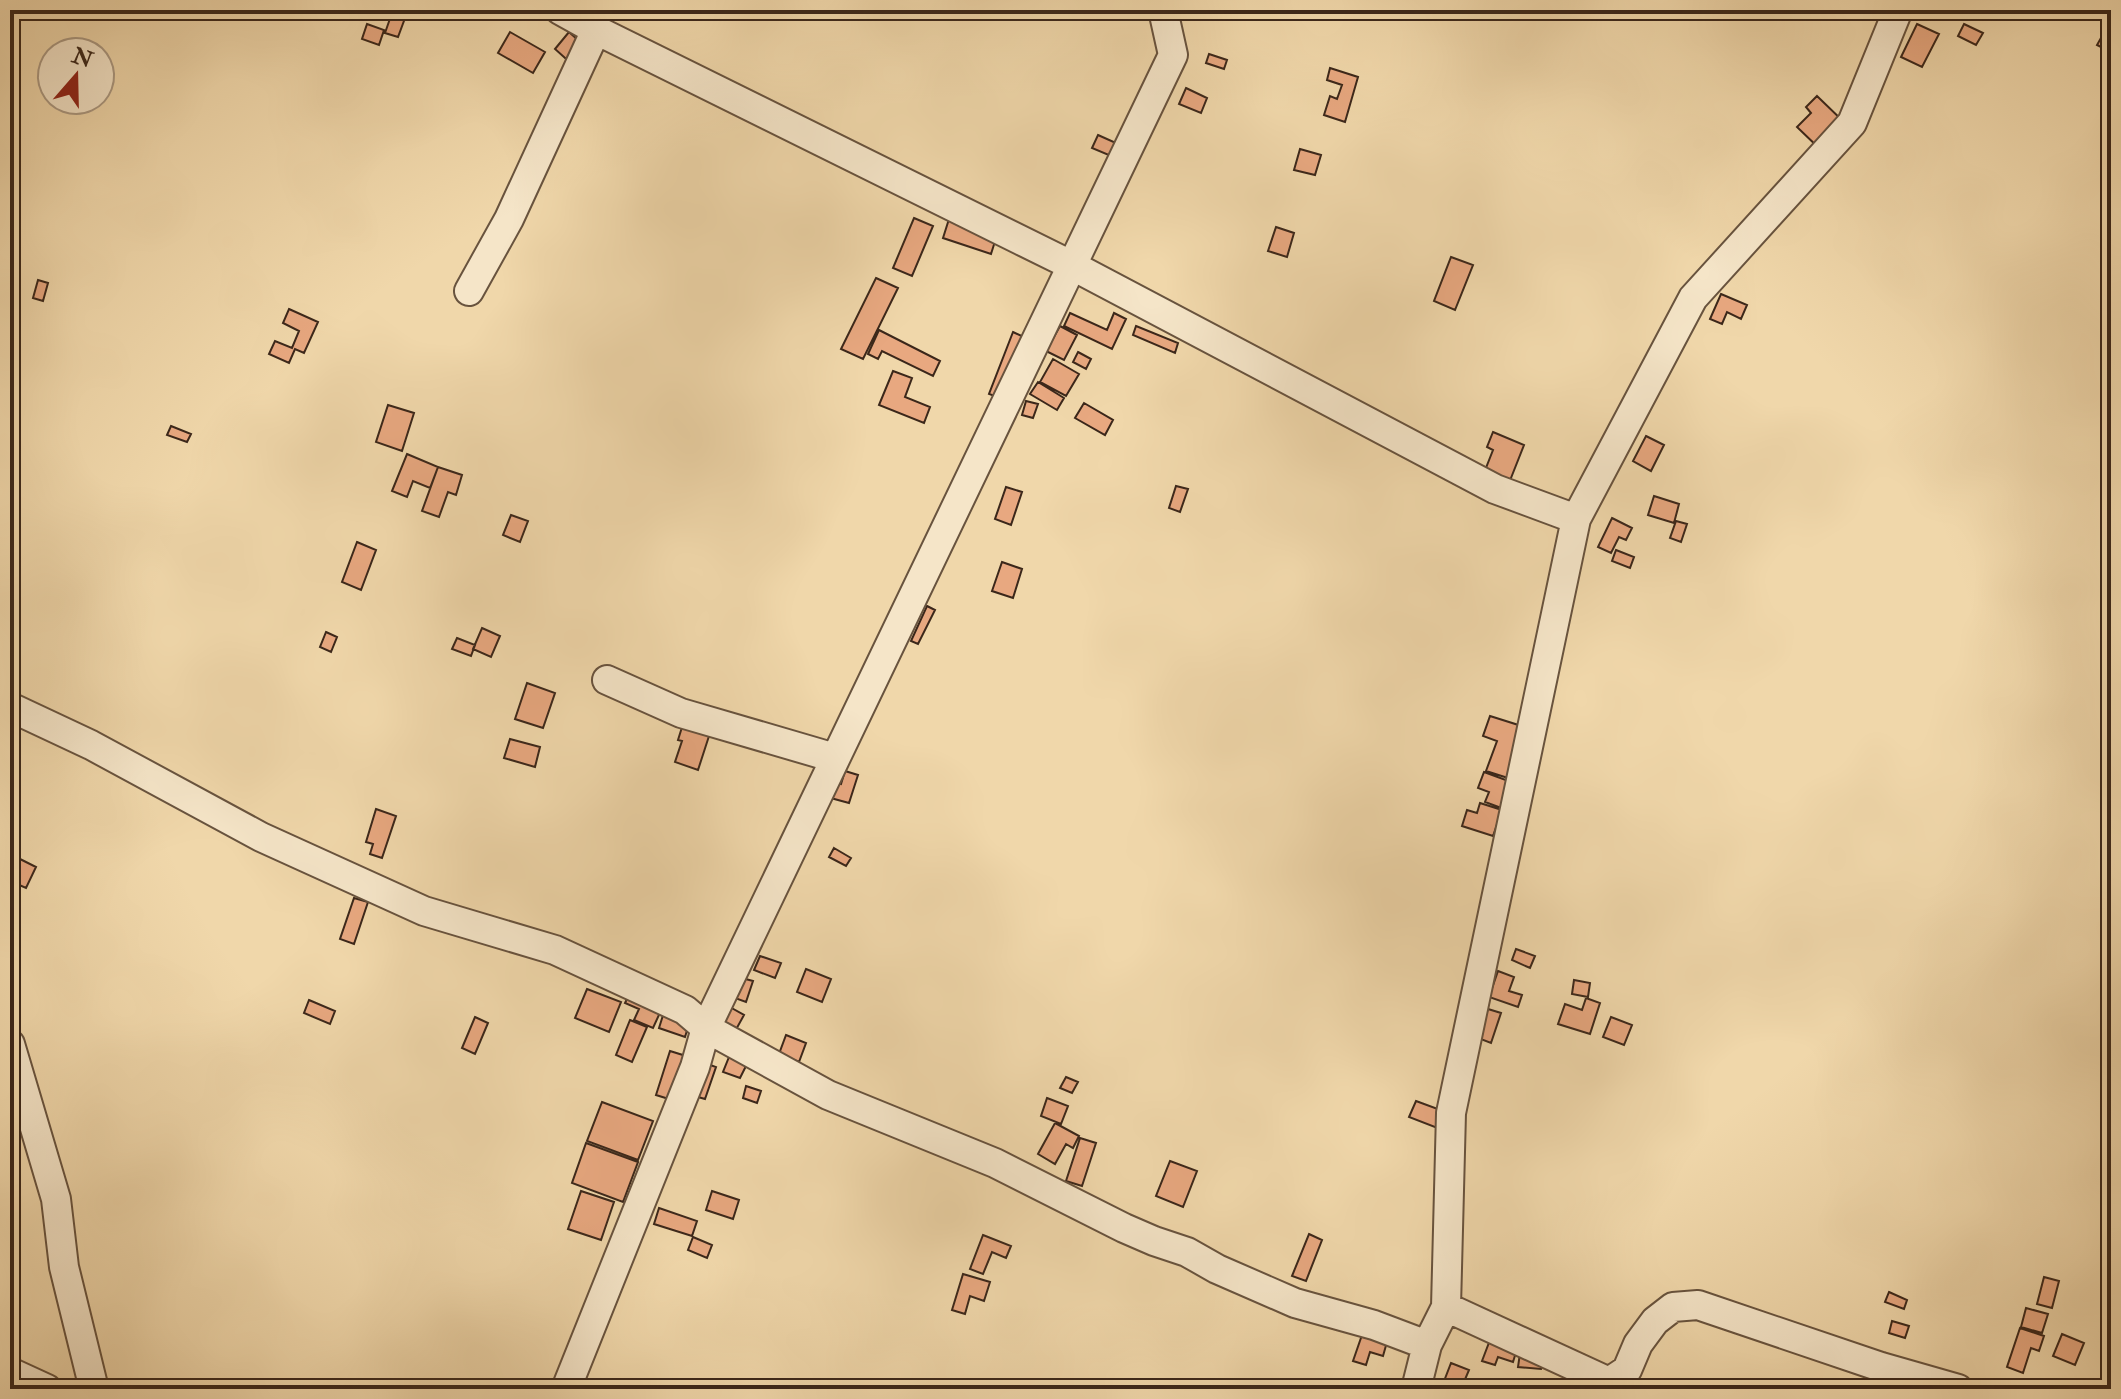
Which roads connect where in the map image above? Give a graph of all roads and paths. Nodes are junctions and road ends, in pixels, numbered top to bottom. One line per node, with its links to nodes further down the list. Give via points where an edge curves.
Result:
1 (560, 10): 4 (street)
2 (1163, 10): 5 (street, via 1173,55)
3 (1898, 10): 7 (street, via 1852,123 1693,298)
4 (596, 30): 5 (street); 6 (street, via 509,219)
5 (1073, 266): 7 (street, via 1495,489); 10 (street)
6 (469, 291)
7 (1576, 519): 13 (street, via 1451,1113)
8 (607, 680): 10 (street, via 681,713)
9 (10, 707): 11 (street, via 261,837 424,911 555,950 685,1010)
10 (835, 758): 11 (street)
11 (706, 1028): 14 (street, via 828,1095 995,1163 1230,1275 1295,1303); 18 (street)
12 (10, 1044): 17 (street, via 56,1199 64,1267)
13 (1446, 1307): 14 (street); 20 (street, via 1609,1382 1627,1370 1655,1321 1673,1307 1698,1305)
14 (1427, 1345): 19 (street)
15 (10, 1372): 16 (street)
16 (47, 1389)
17 (94, 1389)
18 (566, 1389)
19 (1416, 1389)
20 (1958, 1389)

